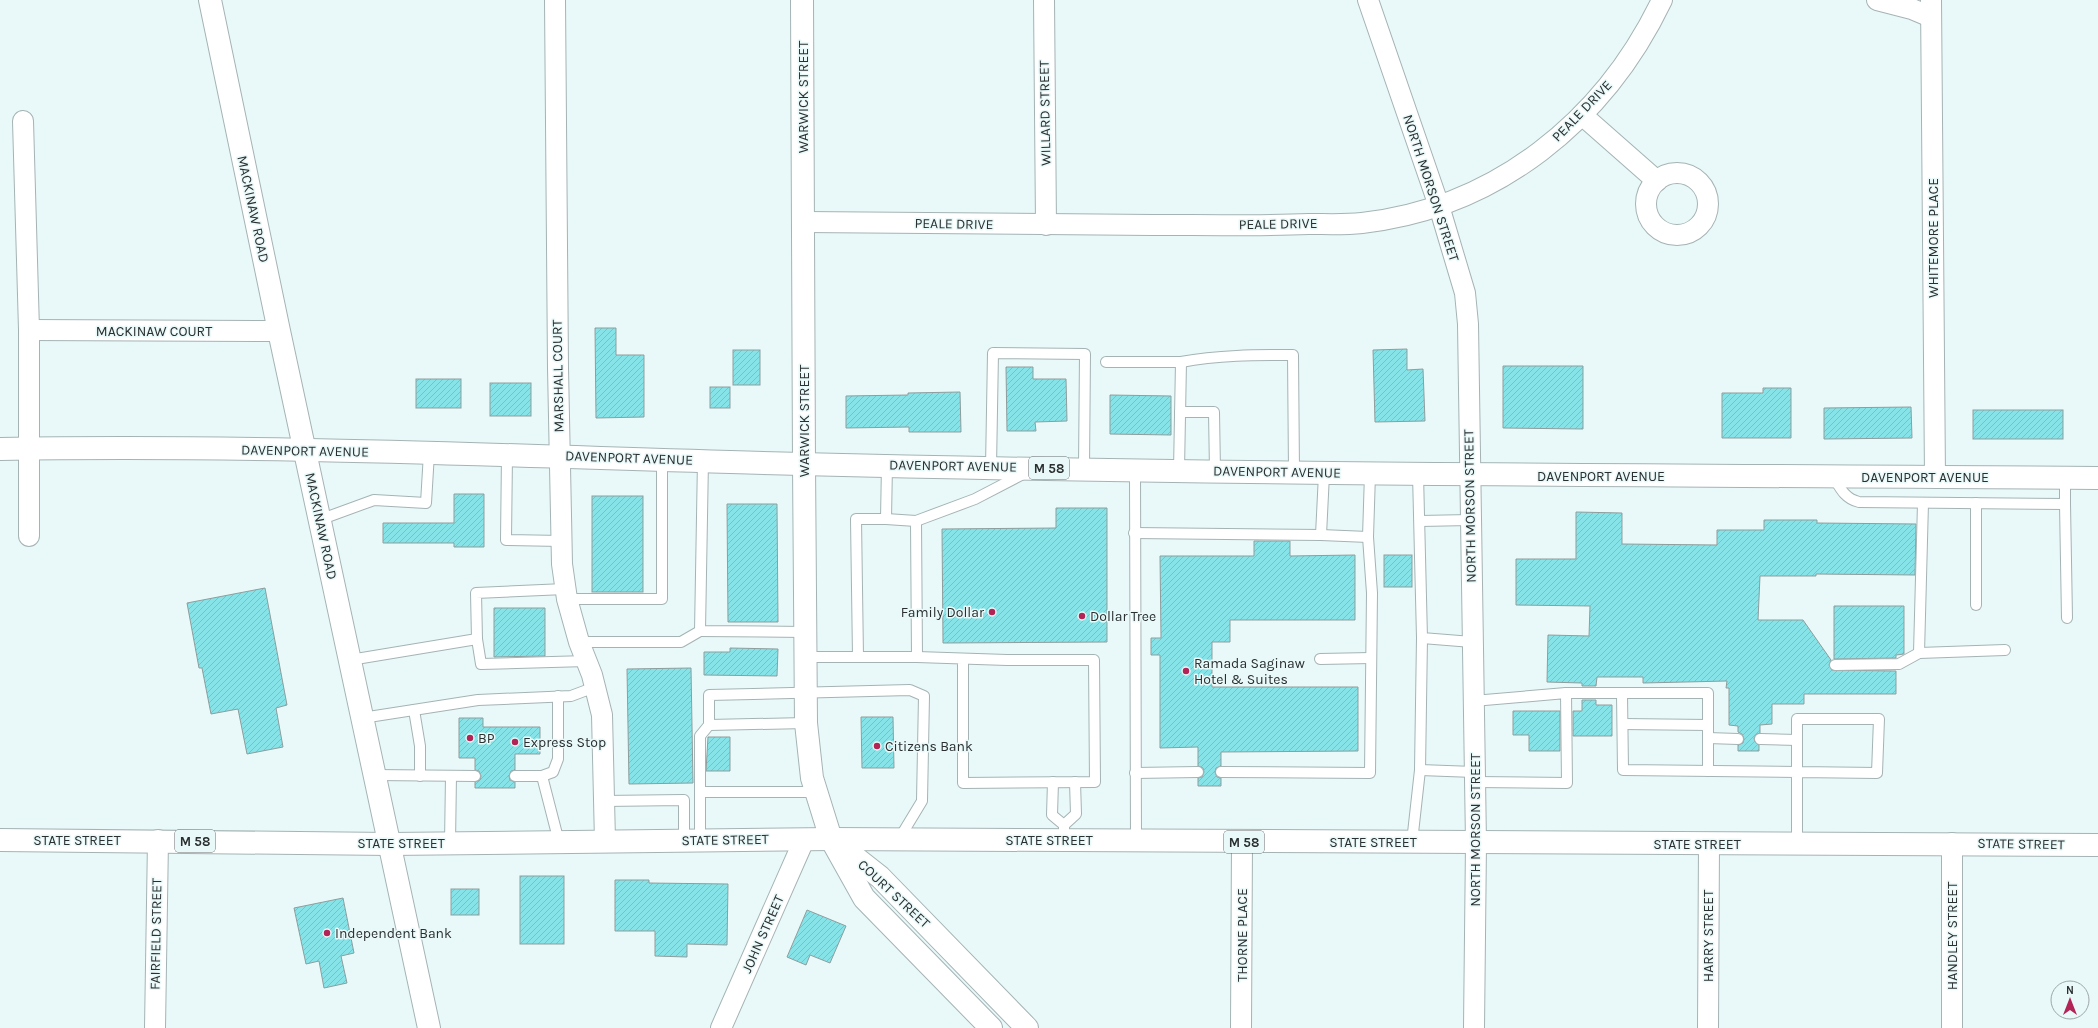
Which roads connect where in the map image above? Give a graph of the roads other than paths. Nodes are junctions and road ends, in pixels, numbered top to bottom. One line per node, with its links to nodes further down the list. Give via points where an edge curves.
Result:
1 (210, 0): 16 (main road, MACKINAW ROAD)
2 (556, 0): 25 (street, MARSHALL COURT)
3 (802, 0): 13 (main road, WARWICK STREET)
4 (1044, 0): 14 (street, WILLARD STREET)
5 (1368, 0): 12 (street, NORTH MORSON STREET)
6 (1662, 0): 9 (street, PEALE DRIVE, via 1650,24 1607,88)
7 (1877, 0): 8 (street, via 1912,9)
8 (1931, 9): 42 (street, WHITEMORE PLACE)
9 (1582, 115): 11 (street); 12 (street, PEALE DRIVE, via 1545,149 1510,173)
10 (23, 121): 15 (street)
11 (1657, 181)
12 (1439, 206): 14 (street, PEALE DRIVE, via 1362,223); 40 (street, NORTH MORSON STREET, via 1465,293 1468,324)
13 (804, 222): 14 (street, PEALE DRIVE); 28 (main road, WARWICK STREET)
14 (1046, 225)
15 (29, 330): 16 (street, MACKINAW COURT); 21 (street)
16 (278, 331): 22 (main road, MACKINAW ROAD)
17 (1106, 362): 18 (lane)
18 (1180, 362): 19 (lane); 36 (lane, via 1239,355 1293,355)
19 (1180, 412): 34 (lane); 35 (lane, via 1214,412)
20 (0, 449): 21 (main road, DAVENPORT AVENUE / M 58)
21 (29, 449): 22 (main road, DAVENPORT AVENUE / M 58); 55 (street)
22 (304, 450): 23 (main road, DAVENPORT AVENUE / M 58); 49 (main road, MACKINAW ROAD)
23 (429, 453): 24 (main road, DAVENPORT AVENUE / M 58); 49 (lane, via 426,503 374,500)
24 (507, 455): 25 (main road, DAVENPORT AVENUE / M 58); 57 (lane, via 506,540)
25 (559, 456): 26 (main road, DAVENPORT AVENUE / M 58); 57 (street, MARSHALL COURT)
26 (662, 458): 27 (main road, DAVENPORT AVENUE / M 58); 58 (lane, via 662,599)
27 (703, 460): 28 (main road, DAVENPORT AVENUE / M 58); 61 (lane)
28 (804, 464): 29 (main road, DAVENPORT AVENUE / M 58); 62 (main road, WARWICK STREET)
29 (887, 465): 30 (main road, DAVENPORT AVENUE / M 58); 48 (lane)
30 (991, 467): 31 (main road, DAVENPORT AVENUE / M 58); 32 (lane, via 993,353 1085,354)
31 (1036, 468): 32 (main road, DAVENPORT AVENUE / M 58); 51 (lane, via 975,499)
32 (1084, 468): 33 (main road, DAVENPORT AVENUE / M 58)
33 (1135, 470): 34 (main road, DAVENPORT AVENUE / M 58); 53 (lane)
34 (1179, 470): 35 (main road, DAVENPORT AVENUE / M 58)
35 (1215, 471): 36 (main road, DAVENPORT AVENUE / M 58)
36 (1294, 472): 37 (main road, DAVENPORT AVENUE / M 58)
37 (1324, 474): 38 (main road, DAVENPORT AVENUE / M 58); 54 (lane)
38 (1370, 474): 39 (main road, DAVENPORT AVENUE / M 58); 56 (lane)
39 (1418, 474): 40 (main road, DAVENPORT AVENUE / M 58); 52 (lane)
40 (1469, 475): 41 (main road, DAVENPORT AVENUE / M 58); 50 (street, NORTH MORSON STREET)
41 (1833, 476): 42 (main road, DAVENPORT AVENUE / M 58); 45 (lane, via 1842,493 1852,500)
42 (1935, 477): 43 (main road, DAVENPORT AVENUE / M 58)
43 (2065, 478): 44 (main road, DAVENPORT AVENUE / M 58); 47 (lane)
44 (2098, 478)
45 (1923, 503): 46 (lane); 68 (lane)
46 (1976, 503): 47 (lane); 59 (lane)
47 (2065, 504): 60 (lane)
48 (886, 519): 51 (lane); 70 (lane, via 856,519)
49 (320, 520): 75 (main road, MACKINAW ROAD)
50 (1470, 520): 52 (lane); 66 (street, NORTH MORSON STREET)
51 (916, 521): 71 (lane)
52 (1420, 521): 63 (lane)
53 (1134, 533): 54 (lane); 99 (lane)
54 (1321, 534): 56 (lane)
55 (29, 536)
56 (1368, 537): 72 (lane, via 1372,593)
57 (561, 541): 58 (street, MARSHALL COURT)
58 (566, 594): 64 (lane, via 476,593); 65 (street, MARSHALL COURT)
59 (1976, 605)
60 (2067, 618)
61 (700, 631): 62 (lane); 65 (lane, via 681,642)
62 (805, 632): 69 (main road, WARWICK STREET)
63 (1422, 638): 66 (lane); 94 (lane)
64 (477, 639): 75 (lane); 76 (lane, via 481,664)
65 (579, 642): 76 (street, MARSHALL COURT)
66 (1472, 642): 83 (street, NORTH MORSON STREET)
67 (2005, 650): 68 (lane)
68 (1919, 653): 77 (lane, via 1899,664)
69 (805, 657): 70 (lane); 80 (main road, WARWICK STREET)
70 (858, 657): 71 (lane)
71 (917, 657): 73 (lane)
72 (1371, 658): 74 (lane); 97 (lane, via 1370,773)
73 (963, 659): 107 (lane, via 963,783); 108 (lane, via 1094,660 1095,782)
74 (1320, 659)
75 (350, 660): 85 (main road, MACKINAW ROAD)
76 (587, 661): 78 (street, MARSHALL COURT)
77 (1834, 665)
78 (595, 687): 82 (lane, via 571,696); 111 (street, MARSHALL COURT, via 602,716)
79 (1566, 693): 81 (lane); 83 (lane); 106 (lane, via 1566,783)
80 (805, 694): 86 (main road, WARWICK STREET); 87 (lane, via 709,695); 114 (lane, via 910,690 924,696 922,801)
81 (1622, 694): 88 (lane); 89 (lane, via 1708,693)
82 (558, 696): 84 (lane, via 478,700); 105 (lane, via 558,759 553,772)
83 (1473, 701): 106 (street, NORTH MORSON STREET)
84 (414, 710): 85 (lane); 101 (lane, via 420,746)
85 (362, 718): 100 (main road, MACKINAW ROAD)
86 (806, 723): 87 (lane); 110 (main road, WARWICK STREET)
87 (709, 724): 109 (lane, via 700,736)
88 (1623, 724): 89 (lane); 95 (lane, via 1622,770)
89 (1708, 725): 90 (lane)
90 (1708, 738): 91 (lane); 95 (lane)
91 (1738, 739)
92 (1760, 739): 93 (lane)
93 (1797, 740): 98 (lane); 98 (lane, via 1797,719 1879,719 1877,773)
94 (1420, 770): 106 (lane); 123 (lane)
95 (1708, 771): 98 (lane)
96 (1198, 772): 99 (lane)
97 (1221, 772)
98 (1798, 772): 126 (lane)
99 (1135, 773): 120 (lane)
100 (375, 775): 101 (lane); 128 (main road, MACKINAW ROAD)
101 (420, 776): 102 (lane)
102 (451, 776): 103 (lane); 124 (lane)
103 (475, 776)
104 (515, 776): 105 (lane)
105 (542, 776): 121 (lane)
106 (1474, 777): 125 (street, NORTH MORSON STREET)
107 (1053, 782): 108 (lane); 112 (lane, via 1052,815)
108 (1075, 782): 112 (lane, via 1076,814)
109 (700, 792): 110 (lane); 119 (lane)
110 (816, 792): 113 (main road, WARWICK STREET)
111 (604, 801): 118 (street, MARSHALL COURT); 119 (lane, via 684,800)
112 (1064, 833): 114 (main road, STATE STREET / M 58); 120 (main road, STATE STREET / M 58)
113 (831, 839): 114 (main road, STATE STREET / M 58); 117 (main road, STATE STREET / M 58); 134 (main road, COURT STREET, via 864,898); 135 (main road, COURT STREET, via 880,877)
114 (899, 839)
115 (0, 840): 116 (main road, STATE STREET / M 58)
116 (158, 840): 128 (main road, STATE STREET / M 58); 131 (street, FAIRFIELD STREET)
117 (804, 840): 119 (main road, STATE STREET / M 58); 133 (street, JOHN STREET)
118 (605, 841): 119 (main road, STATE STREET / M 58); 121 (main road, STATE STREET / M 58)
119 (692, 841)
120 (1136, 841): 122 (main road, STATE STREET / M 58)
121 (559, 842): 124 (main road, STATE STREET / M 58)
122 (1242, 842): 123 (main road, STATE STREET / M 58); 136 (street, THORNE PLACE)
123 (1412, 842): 125 (main road, STATE STREET / M 58)
124 (450, 843): 128 (main road, STATE STREET / M 58)
125 (1476, 843): 129 (main road, STATE STREET / M 58); 137 (street, NORTH MORSON STREET)
126 (1797, 843): 127 (main road, STATE STREET / M 58); 129 (main road, STATE STREET / M 58)
127 (1952, 843): 130 (main road, STATE STREET / M 58); 139 (street, HANDLEY STREET)
128 (390, 844): 132 (main road, MACKINAW ROAD)
129 (1709, 844): 138 (street, HARRY STREET)
130 (2098, 845)
131 (155, 1028)
132 (429, 1028)
133 (721, 1028)
134 (991, 1028)
135 (1027, 1028)
136 (1242, 1028)
137 (1474, 1028)
138 (1708, 1028)
139 (1952, 1028)

